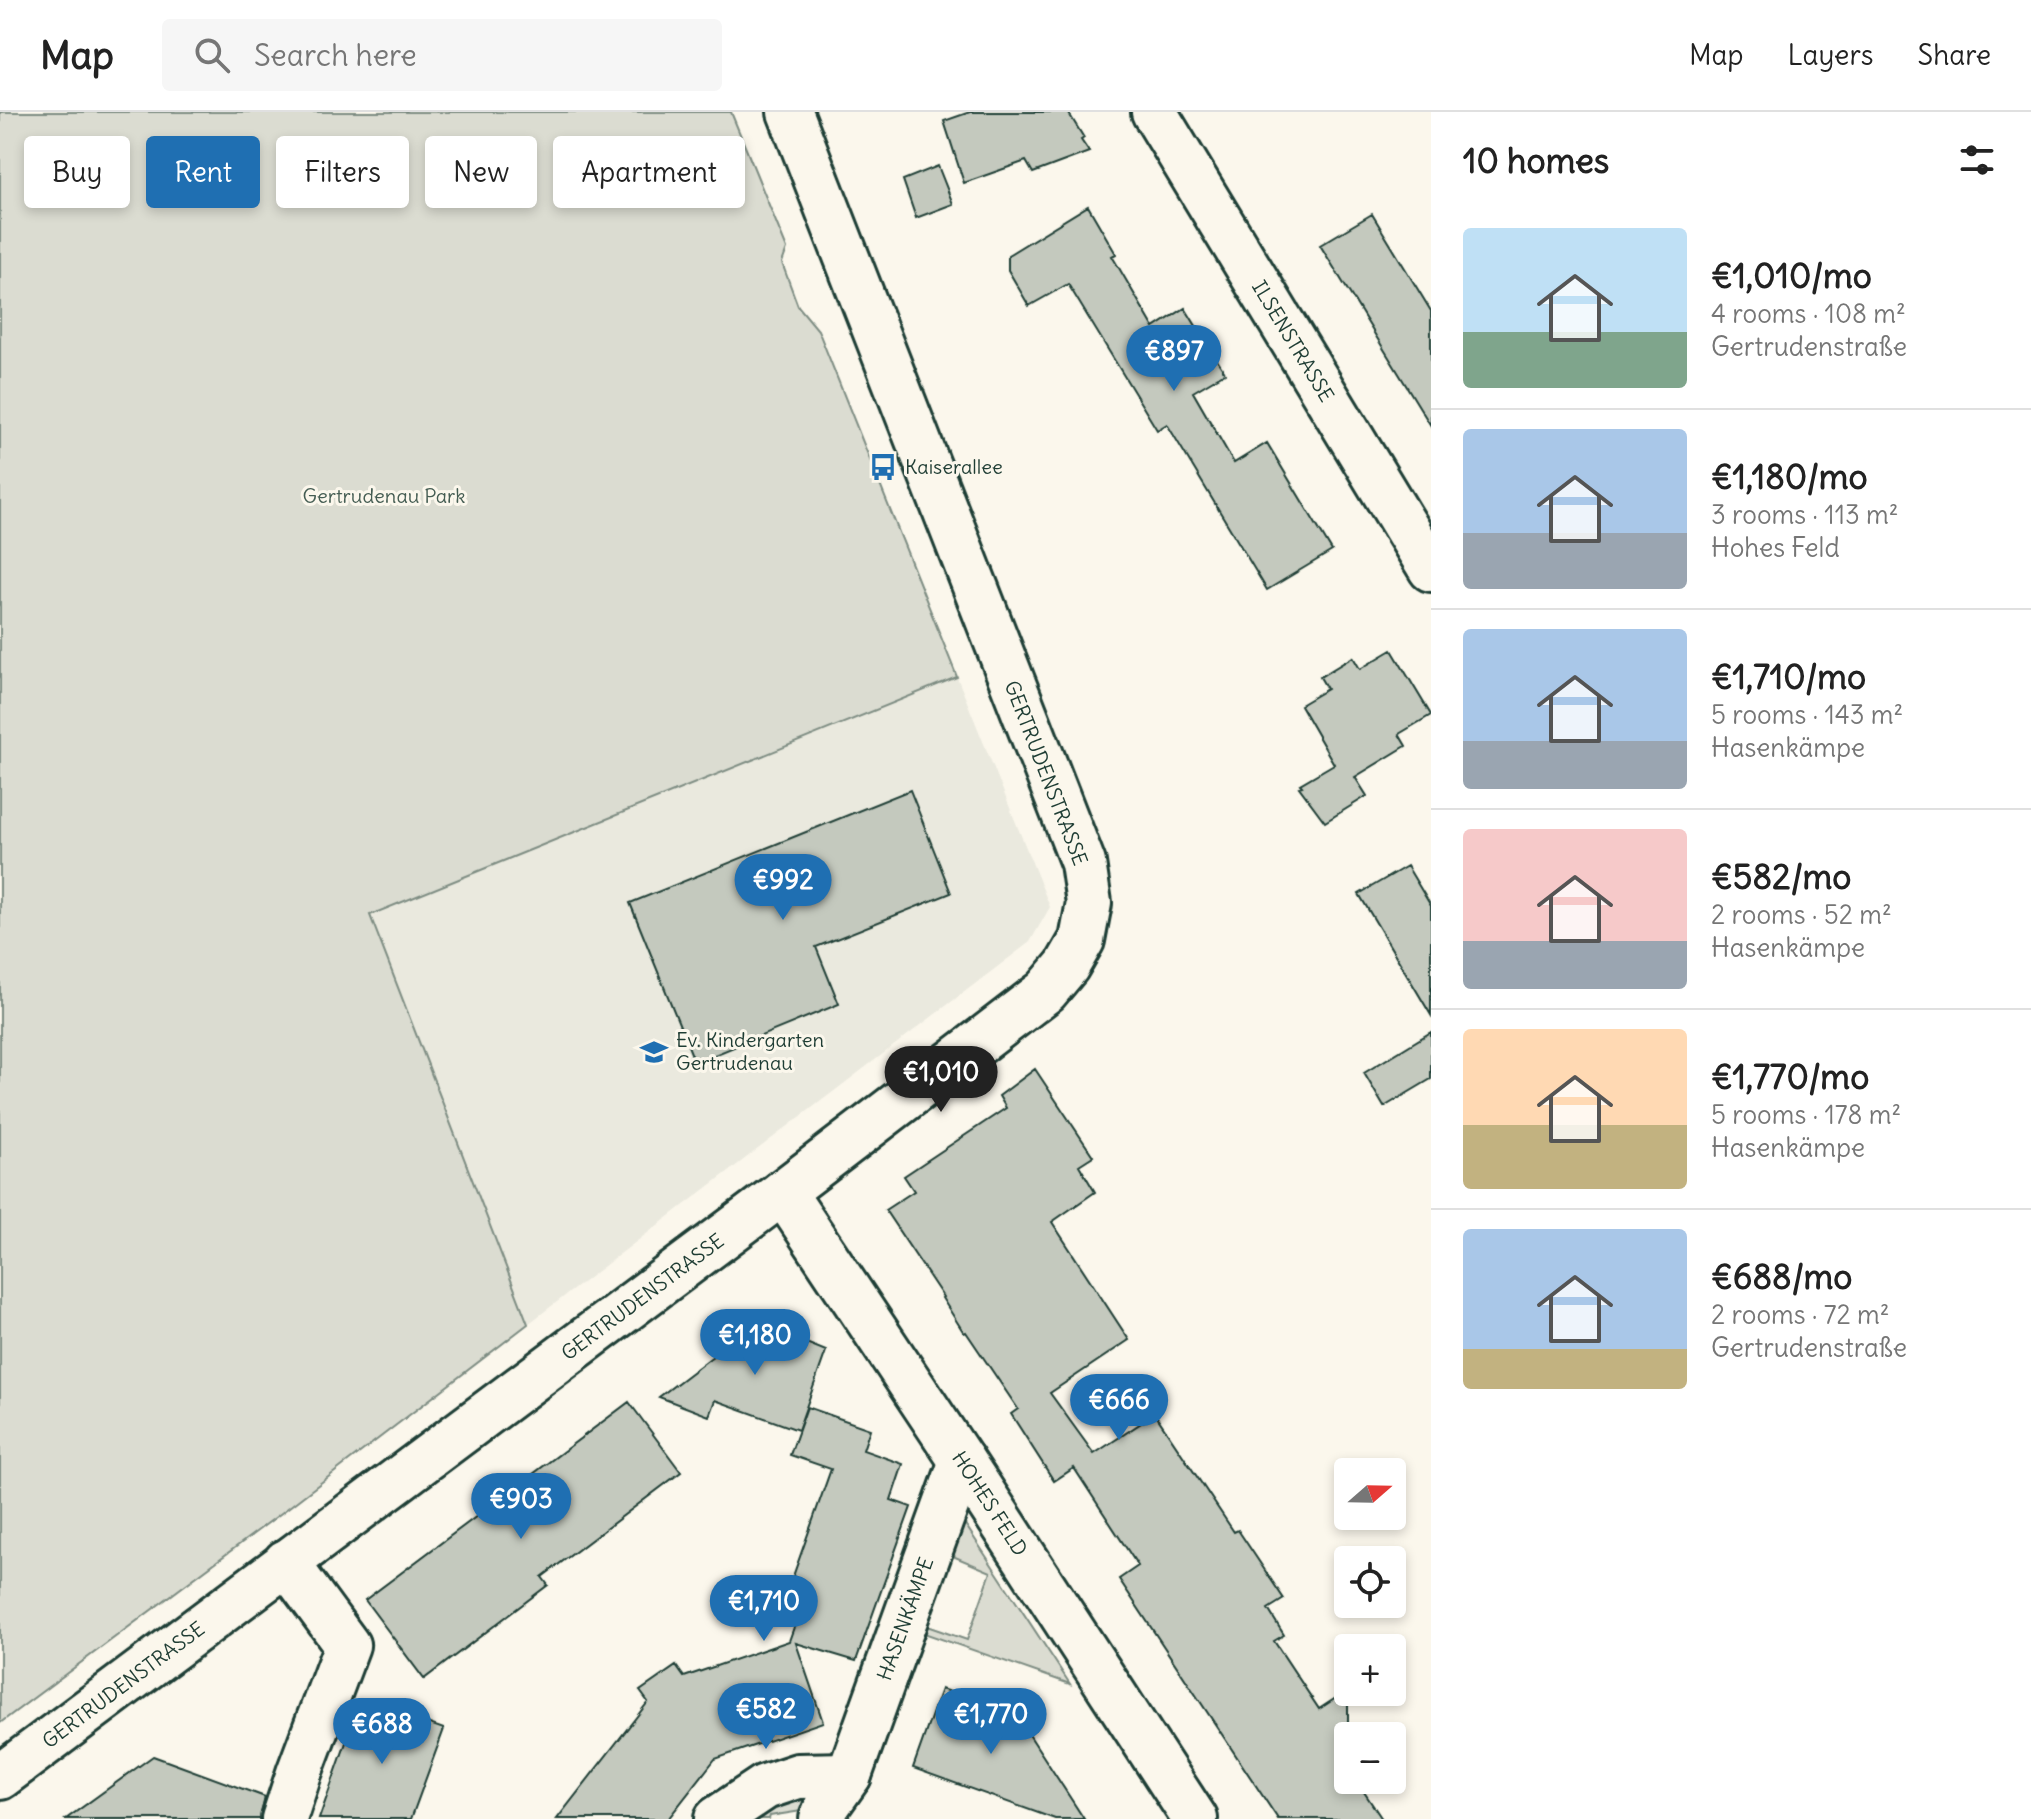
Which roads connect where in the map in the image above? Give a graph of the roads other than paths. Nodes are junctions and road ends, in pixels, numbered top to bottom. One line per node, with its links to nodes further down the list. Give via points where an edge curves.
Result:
1 (790, 112): 4 (street, GERTRUDENSTRASSE, via 1083,863 1089,903 1082,940 1046,991)
2 (1154, 112): 3 (street, ILSENSTRASSE)
3 (1431, 569)
4 (783, 1192): 5 (street, HOHES FELD); 6 (street, GERTRUDENSTRASSE)
5 (962, 1461): 7 (street, HASENKÄMPE); 12 (street, HOHES FELD)
6 (286, 1562): 8 (street, GERTRUDENSTRASSE); 9 (street, via 347,1645)
7 (849, 1775): 10 (street, via 798,1776 765,1787); 11 (street, HASENKÄMPE)
8 (0, 1777)
9 (284, 1819)
10 (717, 1819)
11 (822, 1819)
12 (1195, 1819)

